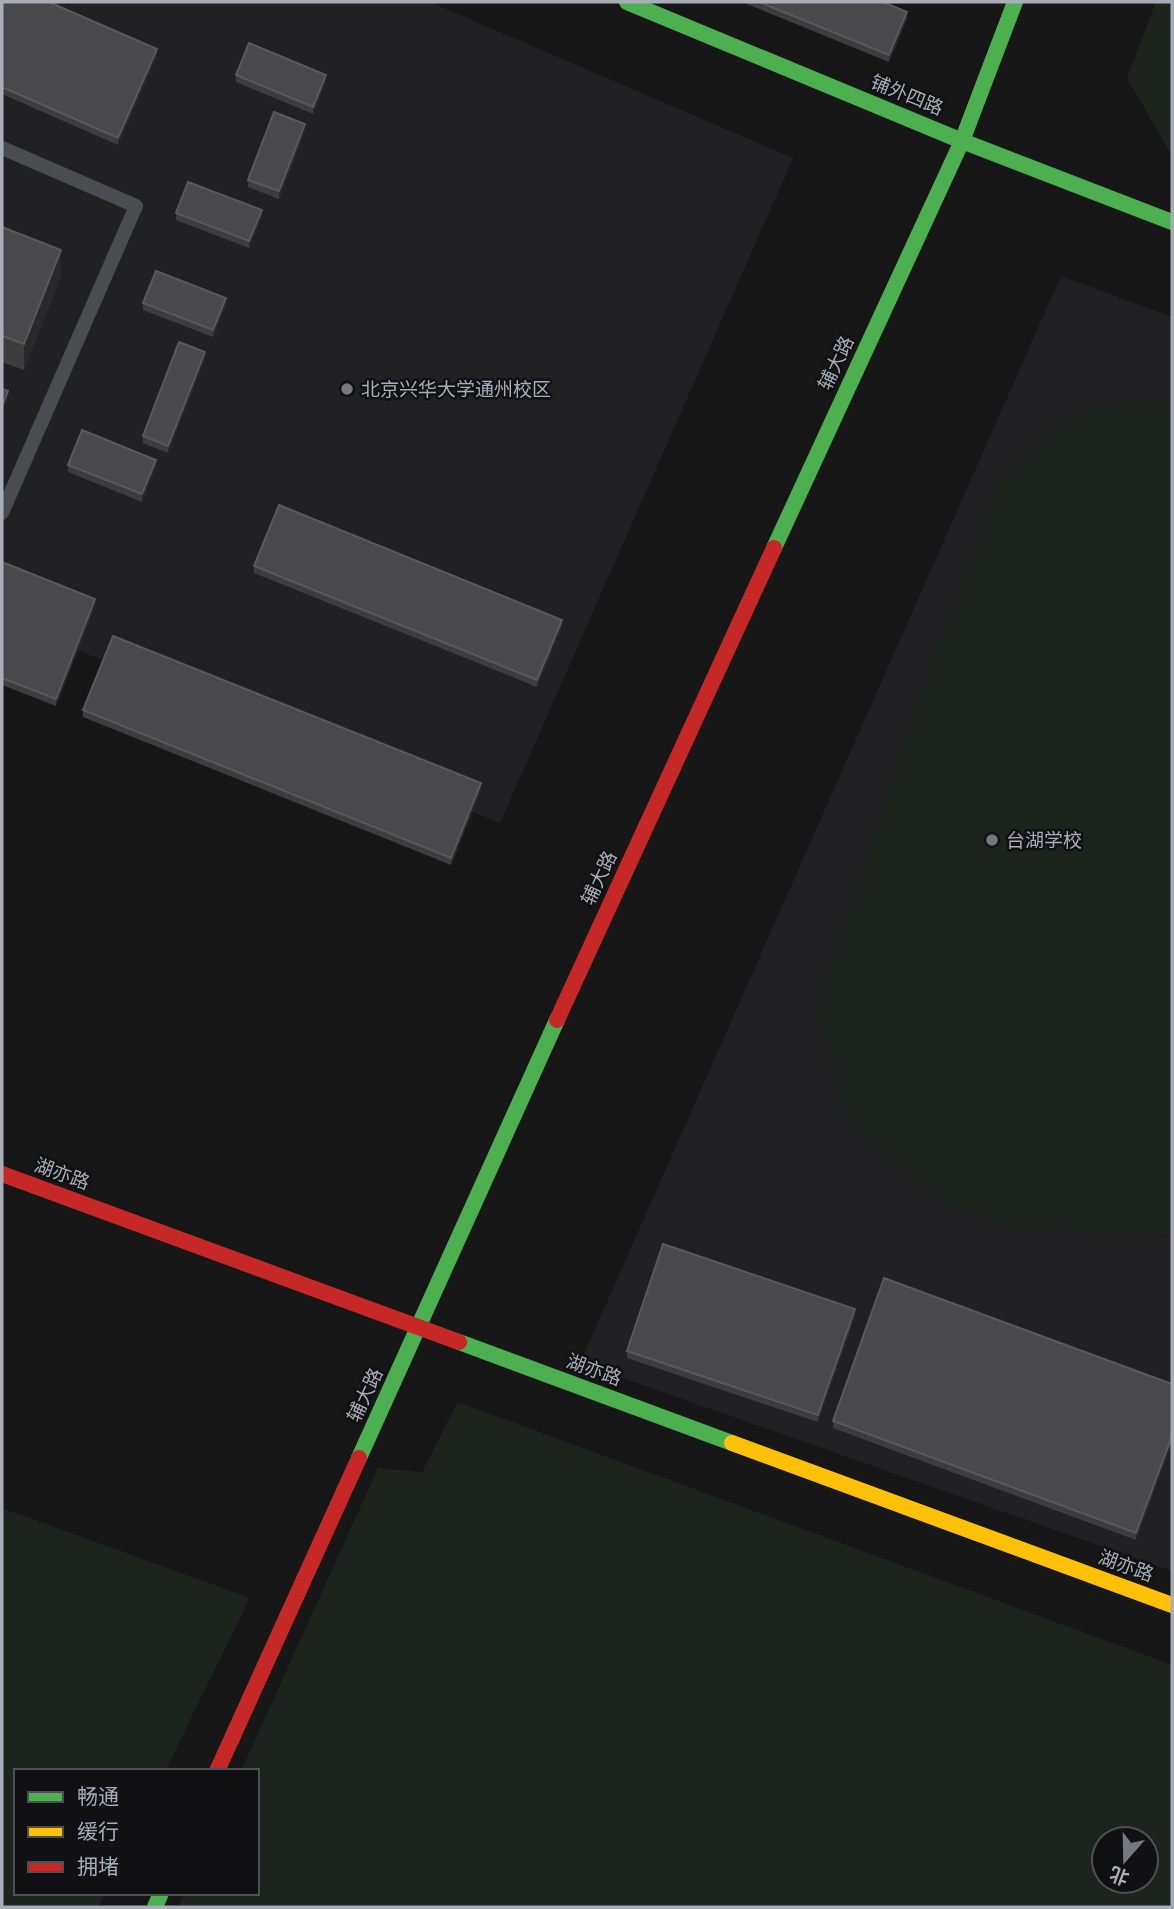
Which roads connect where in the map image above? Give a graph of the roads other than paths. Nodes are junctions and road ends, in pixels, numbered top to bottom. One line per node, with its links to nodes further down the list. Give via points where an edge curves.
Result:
1 (627, 2): 3 (main road, 铺外四路)
2 (1015, 2): 3 (main road, 辅大路)
3 (962, 141): 5 (main road, 铺外四路); 8 (main road, 辅大路, via 615,891)
4 (2, 148): 6 (lane, via 135,206)
5 (1172, 222)
6 (2, 513)
7 (2, 1174): 8 (main road, 湖亦路)
8 (419, 1328): 9 (main road, 湖亦路); 10 (main road, 辅大路)
9 (1172, 1605)
10 (218, 1769)

